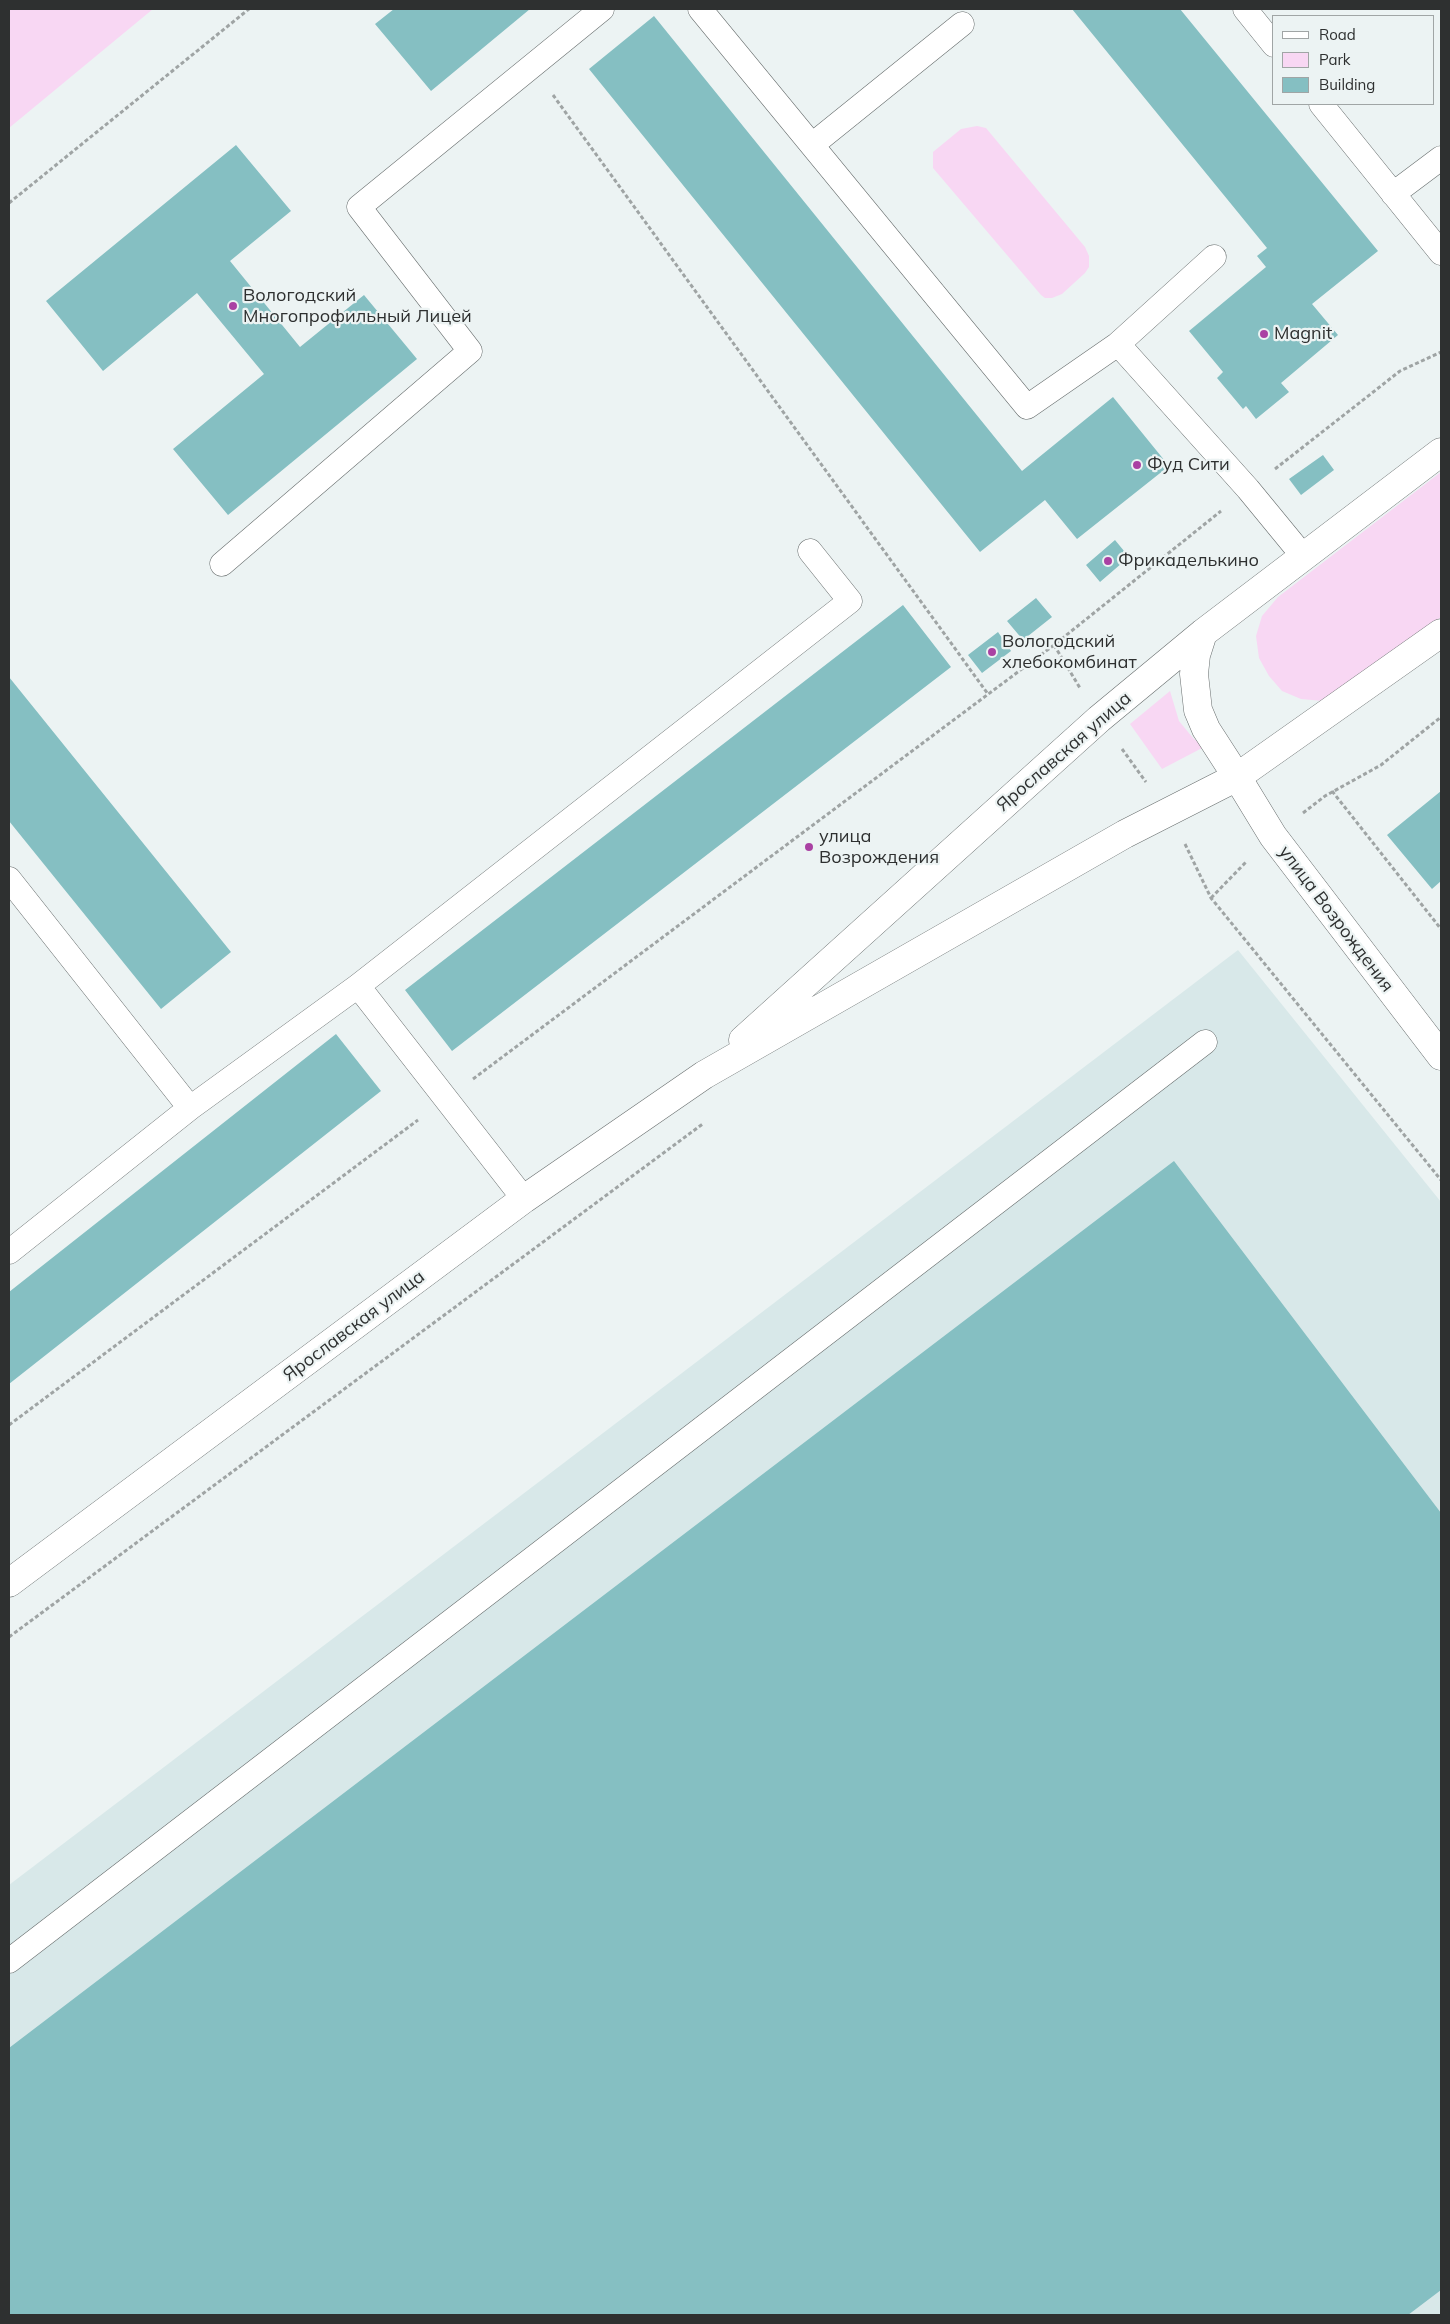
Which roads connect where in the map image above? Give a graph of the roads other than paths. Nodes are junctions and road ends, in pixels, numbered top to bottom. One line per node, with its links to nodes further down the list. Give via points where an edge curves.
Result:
1 (602, 9): 16 (lane, via 359,206 470,351)
2 (700, 9): 7 (lane)
3 (1244, 9): 5 (lane)
4 (962, 24): 7 (lane)
5 (1272, 43)
6 (1322, 105): 9 (lane)
7 (812, 145): 12 (lane, via 1027,407)
8 (1441, 158): 9 (lane)
9 (1393, 194): 10 (lane)
10 (1441, 253)
11 (1214, 257): 12 (lane)
12 (1118, 344): 15 (lane)
13 (1441, 452): 15 (street, Ярославская улица)
14 (810, 551): 21 (lane, via 850,600)
15 (1303, 556): 17 (street, Ярославская улица)
16 (222, 564)
17 (1203, 633): 19 (street, улица Возрождения, via 1194,674 1198,710 1206,729); 24 (street, Ярославская улица, via 1099,719)
18 (1441, 633): 19 (street, Ярославская улица)
19 (1237, 777): 23 (street, улица Возрождения, via 1273,836); 24 (street, Ярославская улица, via 1125,834)
20 (9, 879): 25 (lane)
21 (358, 986): 25 (lane); 26 (lane)
22 (1205, 1042): 29 (lane)
23 (1441, 1056)
24 (704, 1075): 26 (street, Ярославская улица)
25 (190, 1108): 27 (lane)
26 (524, 1199): 28 (street, Ярославская улица)
27 (9, 1252)
28 (9, 1583)
29 (9, 1961)

